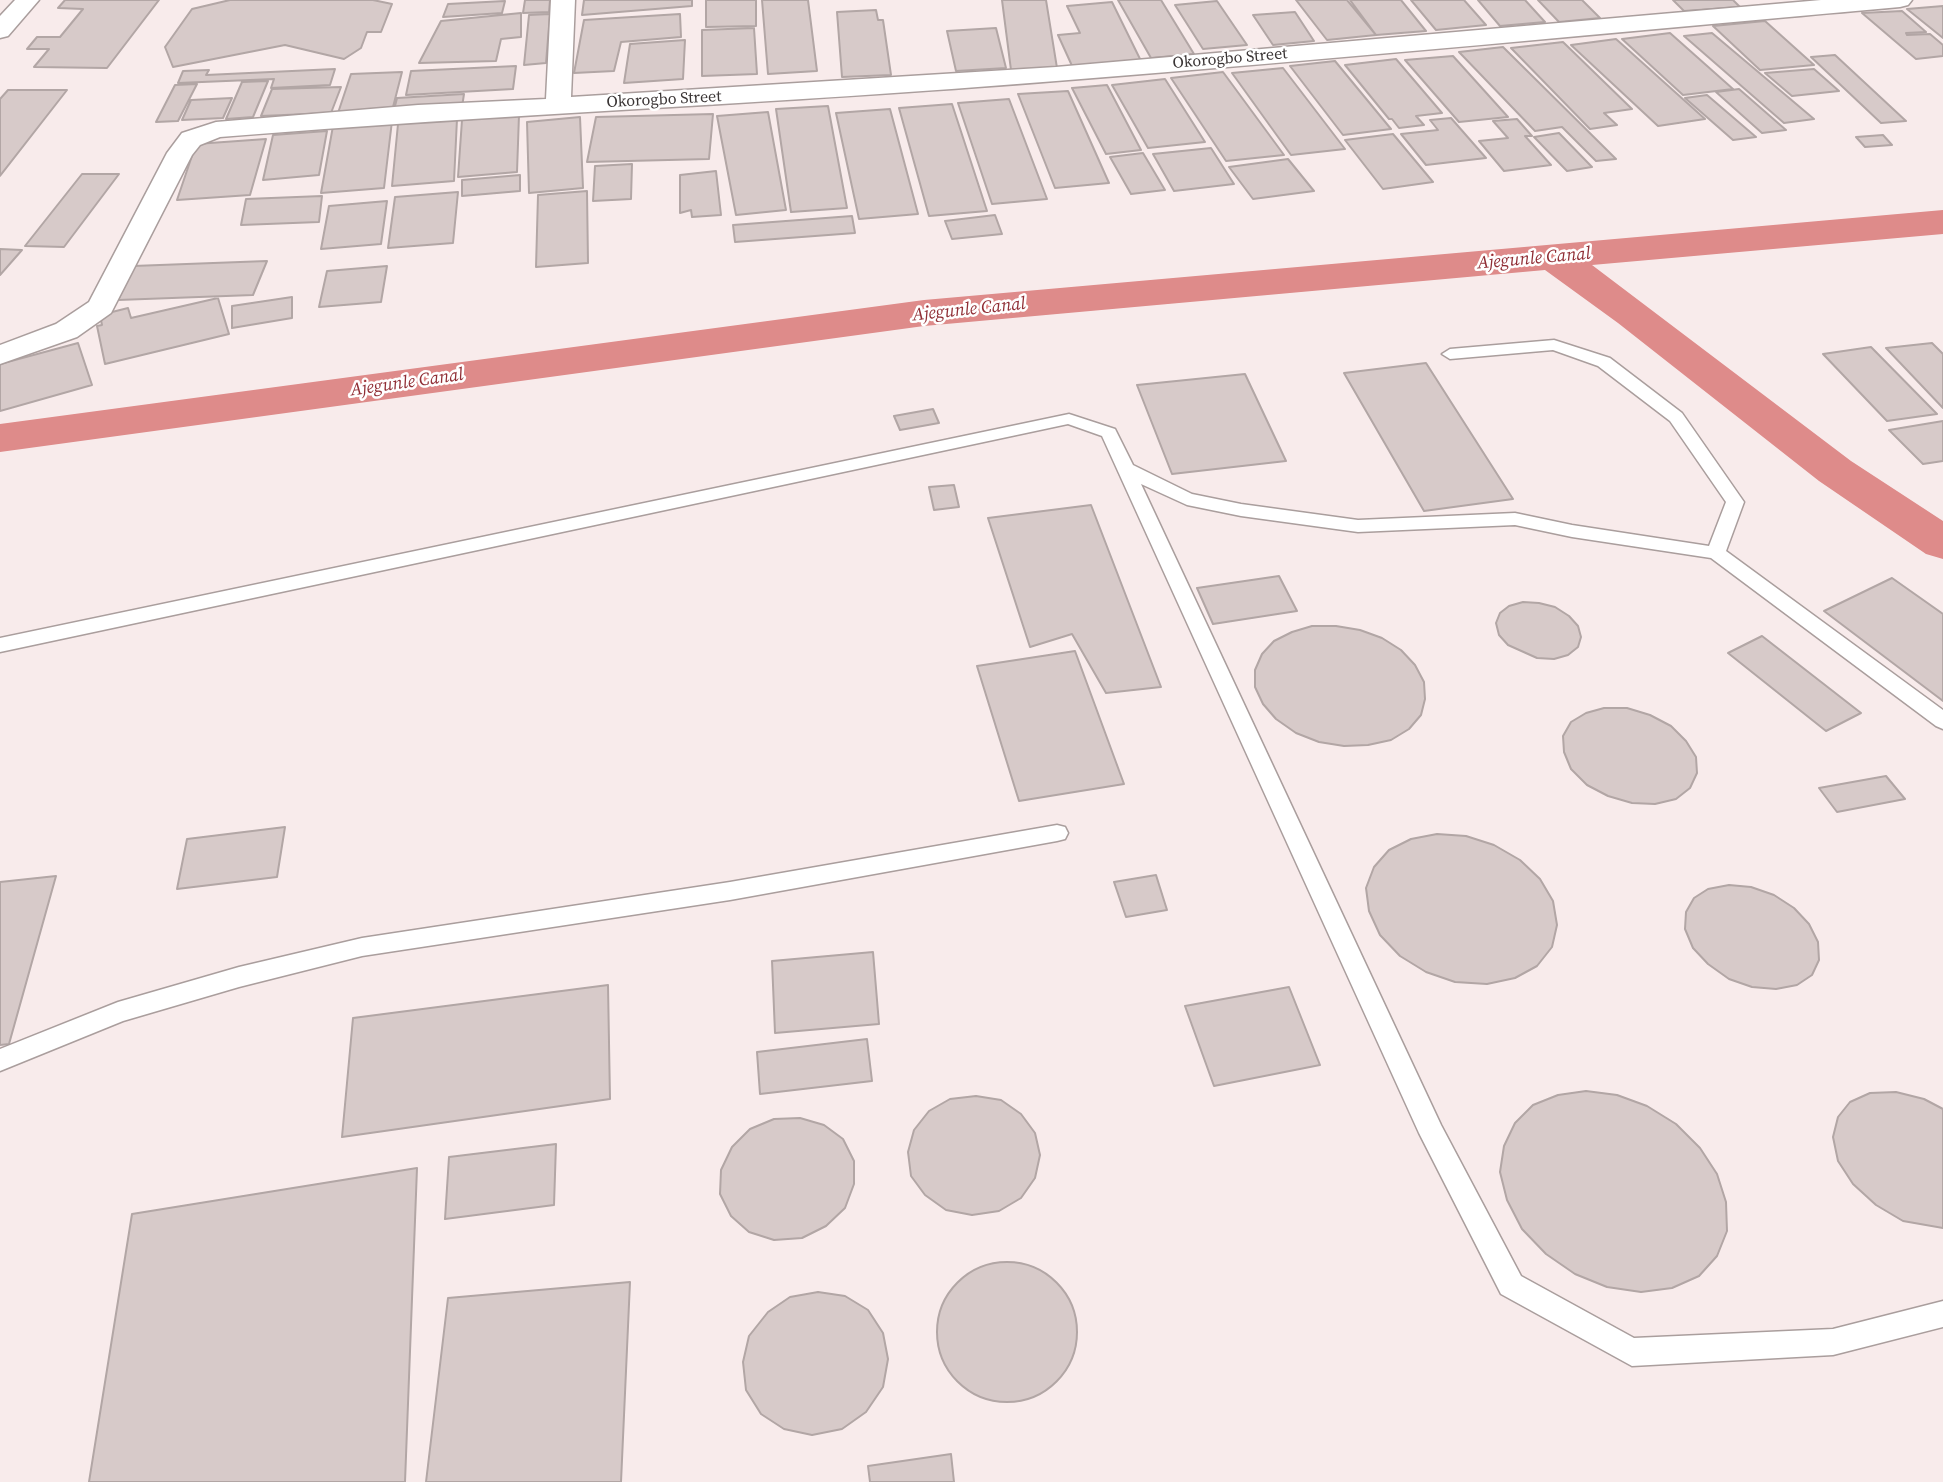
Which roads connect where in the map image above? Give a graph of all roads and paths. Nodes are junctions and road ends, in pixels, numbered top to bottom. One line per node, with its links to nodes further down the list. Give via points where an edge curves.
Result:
1 (27, 0): 4 (street)
2 (563, 0): 5 (street)
3 (1900, 0): 5 (street, Okorogbo Street, via 1056,74 760,96)
4 (0, 31)
5 (558, 105): 7 (street, Okorogbo Street, via 216,130 191,139 101,307 73,329)
6 (1450, 354): 9 (lane, via 1555,345 1604,362 1676,417 1735,502)
7 (0, 355)
8 (1126, 469): 9 (lane, via 1187,499 1241,510 1358,526 1515,519); 10 (lane, via 1109,433 1069,419); 14 (lane, via 1432,1133 1511,1285 1632,1352 1833,1342)
9 (1716, 553): 11 (lane)
10 (0, 645)
11 (1943, 721)
12 (1057, 832): 13 (lane, via 730,891 362,947 118,1012)
13 (0, 1060)
14 (1943, 1314)

